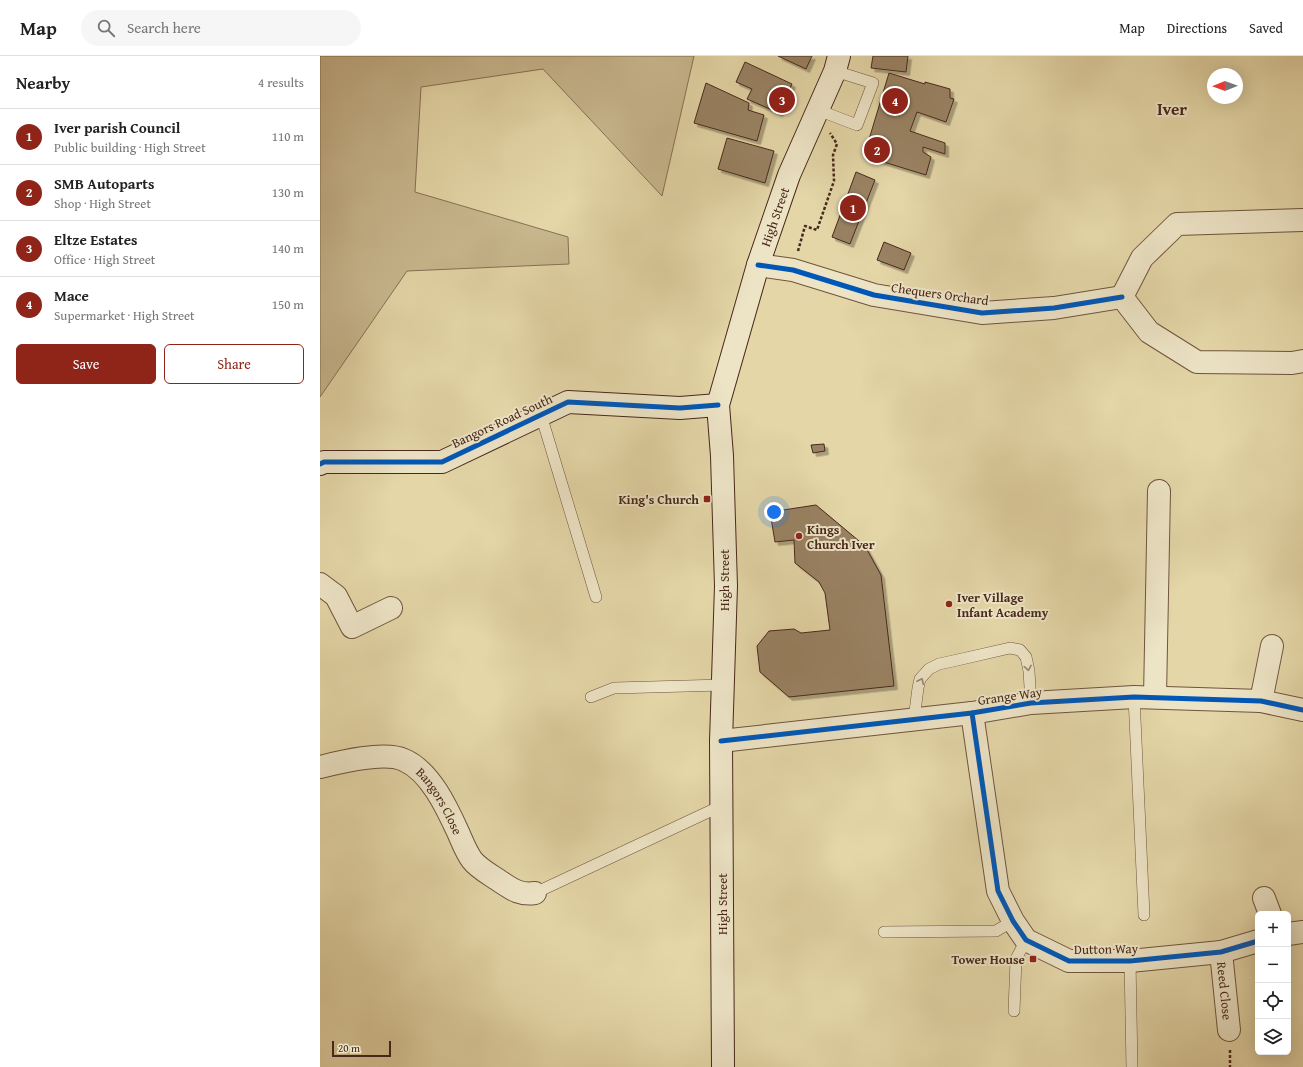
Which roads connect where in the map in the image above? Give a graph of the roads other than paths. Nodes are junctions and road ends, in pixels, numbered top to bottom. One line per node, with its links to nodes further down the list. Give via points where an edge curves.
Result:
1 (837, 64): 2 (street, High Street); 2 (lane, High Street, via 873,83 857,125)
2 (818, 110): 4 (street, High Street, via 789,176)
3 (1303, 220): 5 (street, via 1177,224 1142,258)
4 (758, 265): 5 (street, Chequers Orchard, via 792,270 874,295 982,313 1054,308); 7 (street, High Street)
5 (1122, 297): 6 (street, via 1149,332 1198,362)
6 (1303, 361)
7 (718, 405): 8 (street, Bangors Road South, via 680,408 568,402); 15 (street, High Street, via 726,586)
8 (541, 415): 9 (street, Bangors Road South, via 442,462); 12 (lane)
9 (320, 464)
10 (1159, 491): 17 (street)
11 (320, 584): 13 (street, via 336,596 352,627)
12 (596, 597)
13 (391, 608)
14 (1272, 646): 18 (street)
15 (723, 685): 16 (lane, via 614,688); 23 (street, High Street)
16 (591, 697)
17 (1144, 697): 18 (street, Grange Way); 19 (street, Grange Way); 27 (lane)
18 (1261, 701): 20 (street, Grange Way)
19 (1032, 703): 21 (street, Grange Way); 22 (lane, one-way to 19, via 920,679 929,669 939,664 1010,648 1020,650 1026,657)
20 (1303, 710)
21 (972, 713): 22 (street, Grange Way); 28 (street, Dutton Way, via 998,891)
22 (914, 719): 23 (street, Grange Way)
23 (721, 741): 25 (street, High Street)
24 (320, 767): 26 (street, Bangors Close, via 366,758 388,756 404,759 418,769 432,785 449,812 472,860 511,888 525,894)
25 (722, 806): 26 (lane); 38 (street, High Street)
26 (535, 893)
27 (1144, 915)
28 (1013, 921): 29 (lane, via 996,931); 32 (street, Dutton Way)
29 (884, 932)
30 (1303, 932): 31 (street)
31 (1291, 934)
32 (1026, 940): 35 (street, Dutton Way, via 1069,961); 36 (lane, via 1016,959)
33 (1255, 942): 34 (street, Dutton Way)
34 (1221, 952): 35 (street, Dutton Way); 37 (street, Reed Close)
35 (1130, 961): 39 (lane)
36 (1014, 1011)
37 (1229, 1030)
38 (723, 1067)
39 (1132, 1067)

